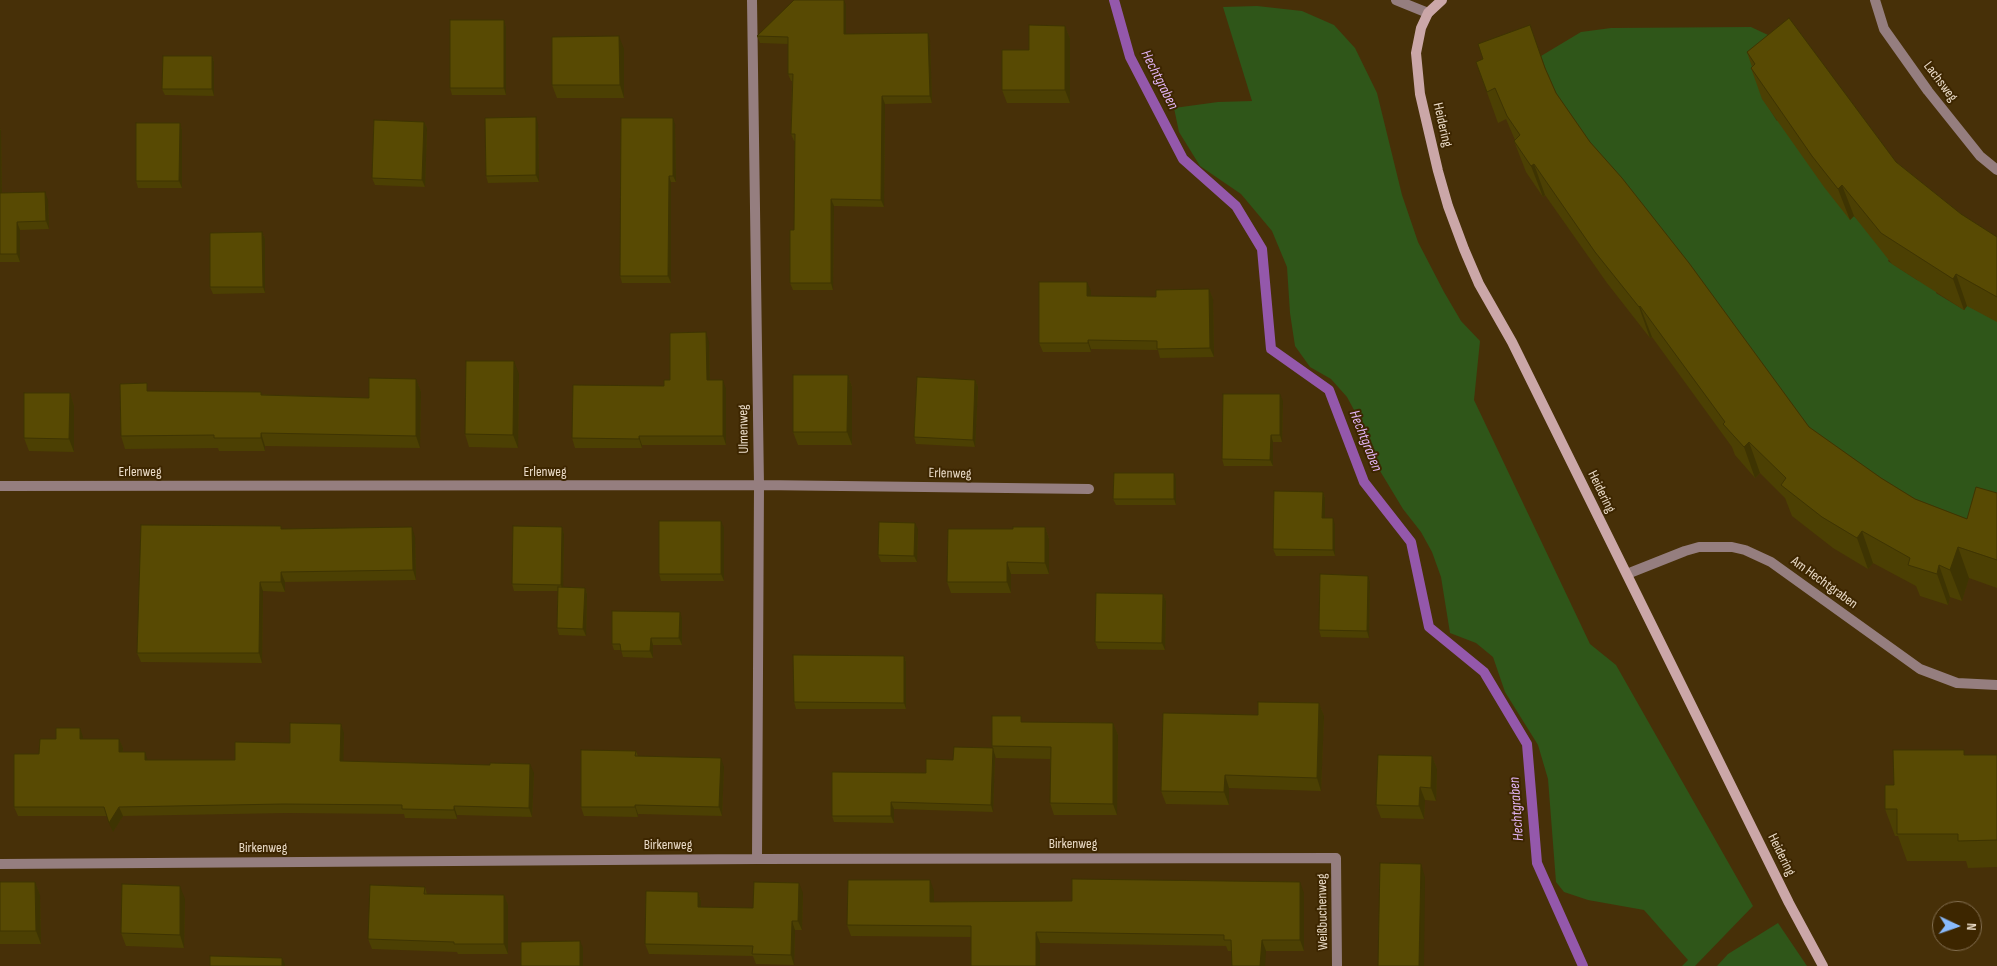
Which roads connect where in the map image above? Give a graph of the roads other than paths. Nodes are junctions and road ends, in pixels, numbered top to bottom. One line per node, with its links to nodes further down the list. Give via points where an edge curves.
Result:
1 (752, 0): 7 (street, Ulmenweg)
2 (1396, 0): 5 (street)
3 (1442, 0): 5 (street)
4 (1875, 0): 6 (street, Lachsweg, via 1884,29 1906,60 1980,156)
5 (1428, 13): 10 (street, Heidering, via 1416,53 1420,94 1448,206 1479,284 1512,342)
6 (1997, 170)
7 (758, 485): 8 (street, Erlenweg); 9 (street, Erlenweg); 13 (street, Ulmenweg)
8 (0, 486)
9 (1089, 490)
10 (1627, 574): 11 (street, Am Hechtgraben, via 1699,547 1745,550 1771,562 1920,669 1957,683); 16 (street, Heidering)
11 (1997, 684)
12 (1336, 858): 13 (street, Birkenweg); 15 (street, Weißbuchenweg)
13 (757, 859): 14 (street, Birkenweg)
14 (0, 864)
15 (1337, 966)
16 (1823, 966)

